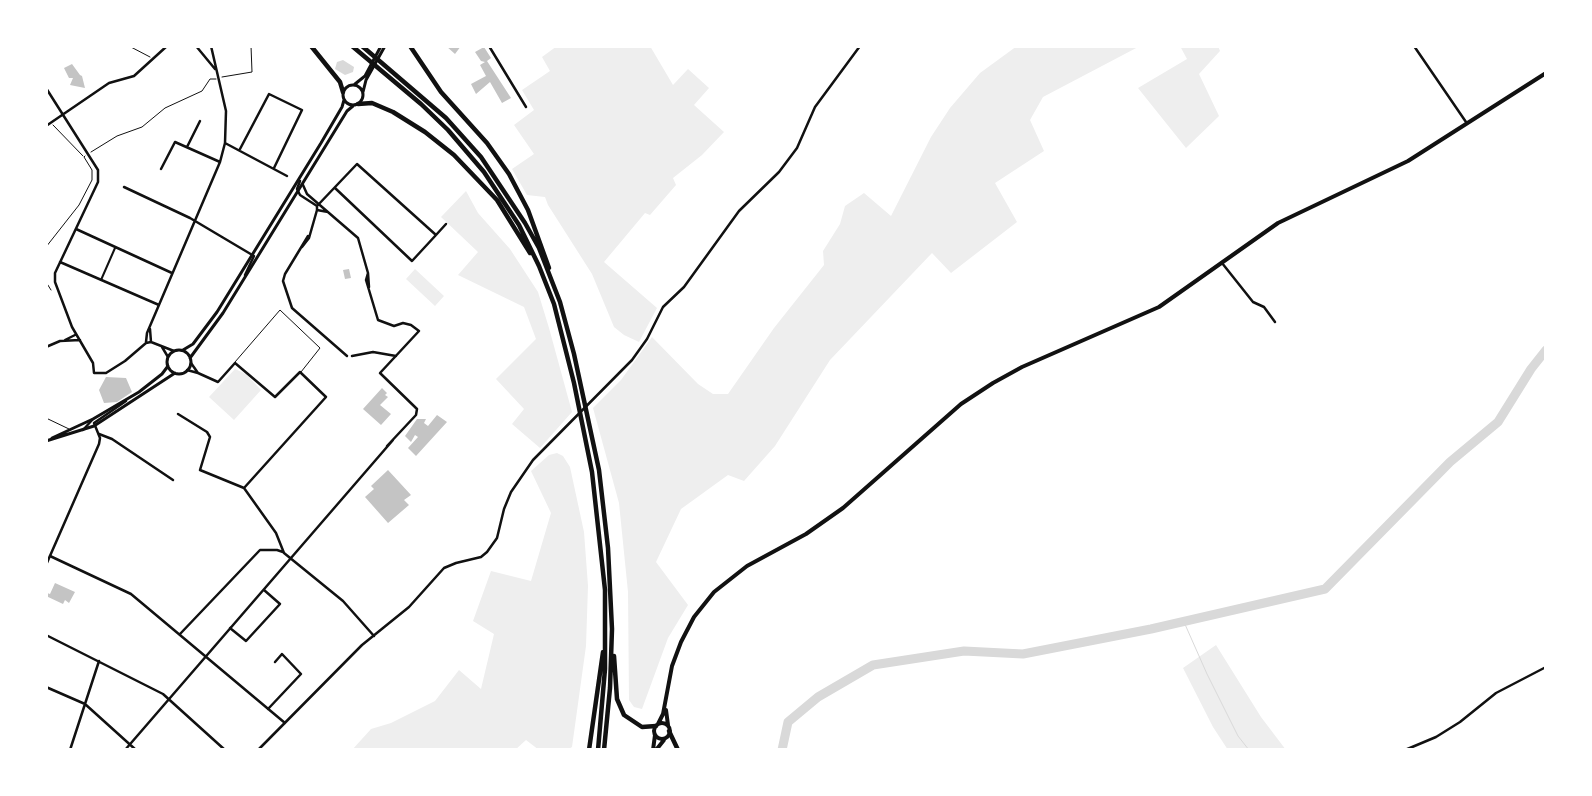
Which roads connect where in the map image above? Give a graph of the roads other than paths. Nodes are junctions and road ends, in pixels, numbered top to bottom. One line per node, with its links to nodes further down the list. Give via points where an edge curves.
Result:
1 (167, 46): 22 (street, via 134,76 108,83)
2 (196, 46): 13 (street)
3 (211, 46): 13 (street)
4 (311, 46): 17 (highway, via 340,82)
5 (352, 46): 48 (highway, via 448,130 484,172 519,224)
6 (381, 46): 15 (main road, via 365,76)
7 (385, 46): 18 (main road)
8 (410, 46): 51 (highway, via 441,92 487,143 509,174 531,218)
9 (489, 46): 21 (street)
10 (860, 46): 98 (street, via 816,108 806,132 779,172 739,211 684,287 663,307 632,360 533,460 507,501 497,538 487,552 481,557 444,568 409,607)
11 (1414, 46): 24 (street)
12 (364, 48): 51 (highway, via 446,118 481,157 525,223)
13 (216, 70): 26 (street, via 226,111)
14 (1546, 73): 24 (main road)
15 (353, 84): 17 (main road); 18 (main road)
16 (46, 88): 22 (street)
17 (343, 92): 19 (main road)
18 (363, 92): 20 (main road, via 363,99)
19 (344, 100): 20 (main road); 27 (main road)
20 (356, 105): 34 (main road, via 347,111); 48 (highway, via 366,102 378,104 407,120 465,165 497,200)
21 (526, 108)
22 (62, 114): 25 (street); 42 (street, via 98,170 98,182)
23 (200, 120): 28 (street)
24 (1466, 122): 47 (main road, via 1403,164 1278,223)
25 (46, 126)
26 (225, 143): 29 (street); 30 (street)
27 (322, 143): 37 (street, via 297,185); 45 (main road)
28 (188, 147): 30 (street); 32 (street, via 175,142)
29 (240, 149): 31 (street); 31 (street, via 269,94 302,110)
30 (220, 162): 40 (street)
31 (274, 168): 33 (street)
32 (162, 169)
33 (287, 176)
34 (303, 184): 37 (main road); 38 (street, via 305,192)
35 (124, 187): 40 (street)
36 (335, 188): 38 (street); 43 (street, via 357,164); 43 (street, via 412,261)
37 (298, 193): 38 (street); 52 (main road)
38 (318, 207): 39 (street); 39 (street); 65 (street, via 308,236 283,278 292,308)
39 (322, 209): 67 (street, via 358,238 378,320 394,326 411,325 419,331)
40 (195, 220): 45 (street); 49 (street)
41 (446, 224): 43 (street)
42 (76, 229): 44 (street); 46 (street)
43 (436, 235)
44 (115, 247): 49 (street); 50 (street)
45 (252, 254): 52 (street, via 254,258); 63 (main road, via 216,312 193,344)
46 (60, 262): 50 (street); 56 (street, via 55,282)
47 (1222, 263): 54 (street, via 1253,302 1264,308); 105 (main road, via 1152,311 1039,359 987,386 943,418 843,508 806,534 731,577 710,596 686,631 674,659)
48 (539, 266): 94 (highway, via 565,345 592,472)
49 (172, 273): 53 (street)
50 (101, 280): 53 (street)
51 (553, 281): 95 (highway, via 574,354 599,470 608,548)
52 (233, 297): 69 (main road)
53 (159, 305): 55 (street)
54 (1275, 322)
55 (150, 326): 59 (street); 60 (street)
56 (76, 334): 57 (street); 58 (street)
57 (80, 340): 58 (street); 60 (street, via 93,363 94,373 106,373)
58 (64, 341): 62 (street)
59 (151, 342): 60 (street); 61 (street)
60 (146, 343)
61 (161, 346): 64 (street); 68 (street)
62 (46, 347)
63 (183, 350): 64 (main road); 69 (main road)
64 (174, 351): 68 (main road)
65 (347, 356)
66 (352, 356): 67 (street, via 373,352)
67 (396, 356): 90 (street, via 380,373 417,409 416,415 354,482 344,499)
68 (168, 357): 72 (main road)
69 (190, 358): 70 (main road)
70 (190, 363): 73 (main road); 74 (street)
71 (235, 363): 74 (street, via 218,382); 75 (street, via 275,397); 75 (lane, via 280,310 320,348)
72 (168, 366): 76 (main road); 77 (main road)
73 (187, 370): 74 (street); 76 (main road)
74 (198, 372)
75 (300, 372): 87 (street, via 326,397)
76 (175, 373): 81 (main road)
77 (129, 398): 80 (main road); 81 (street, via 96,421)
78 (178, 414): 87 (street, via 210,436 200,470)
79 (46, 418): 82 (lane, via 63,427)
80 (92, 419): 82 (main road); 83 (street)
81 (94, 426): 83 (main road); 84 (street)
82 (75, 428): 85 (main road)
83 (82, 431): 85 (main road)
84 (98, 434): 86 (street, via 112,439); 89 (street, via 99,444)
85 (47, 441)
86 (173, 480)
87 (244, 488): 88 (street, via 276,533)
88 (284, 553): 90 (street); 96 (street, via 260,550)
89 (50, 556): 91 (street); 96 (street, via 131,594)
90 (291, 558): 92 (street); 98 (street, via 351,608)
91 (46, 565)
92 (264, 590): 93 (street); 93 (street, via 280,604 246,640)
93 (230, 628): 99 (street)
94 (606, 628): 120 (highway); 121 (highway)
95 (612, 629): 109 (highway, via 619,705 636,725 646,728); 122 (highway)
96 (180, 634): 99 (street)
97 (46, 635): 100 (street)
98 (374, 636): 108 (street)
99 (206, 656): 104 (street); 107 (street)
100 (99, 661): 104 (street); 106 (street)
101 (275, 662): 107 (street, via 282,654 301,674)
102 (1546, 667): 114 (street, via 1518,679 1460,722)
103 (46, 687): 106 (street)
104 (170, 698): 113 (street); 118 (street)
105 (666, 703): 109 (main road); 110 (main road)
106 (85, 704): 113 (street); 115 (street)
107 (268, 709): 108 (street)
108 (285, 723): 119 (street)
109 (657, 725): 110 (main road, via 662,723); 111 (main road)
110 (669, 729): 112 (main road); 124 (highway)
111 (655, 735): 112 (main road, via 659,739); 123 (main road)
112 (665, 738): 123 (main road)
113 (130, 744): 116 (street); 117 (street)
114 (1412, 749): 125 (street)
115 (70, 750)
116 (125, 750)
117 (136, 750)
118 (225, 750)
119 (258, 750)
120 (589, 750)
121 (598, 750)
122 (604, 750)
123 (654, 750)
124 (678, 750)
125 (1405, 750)

